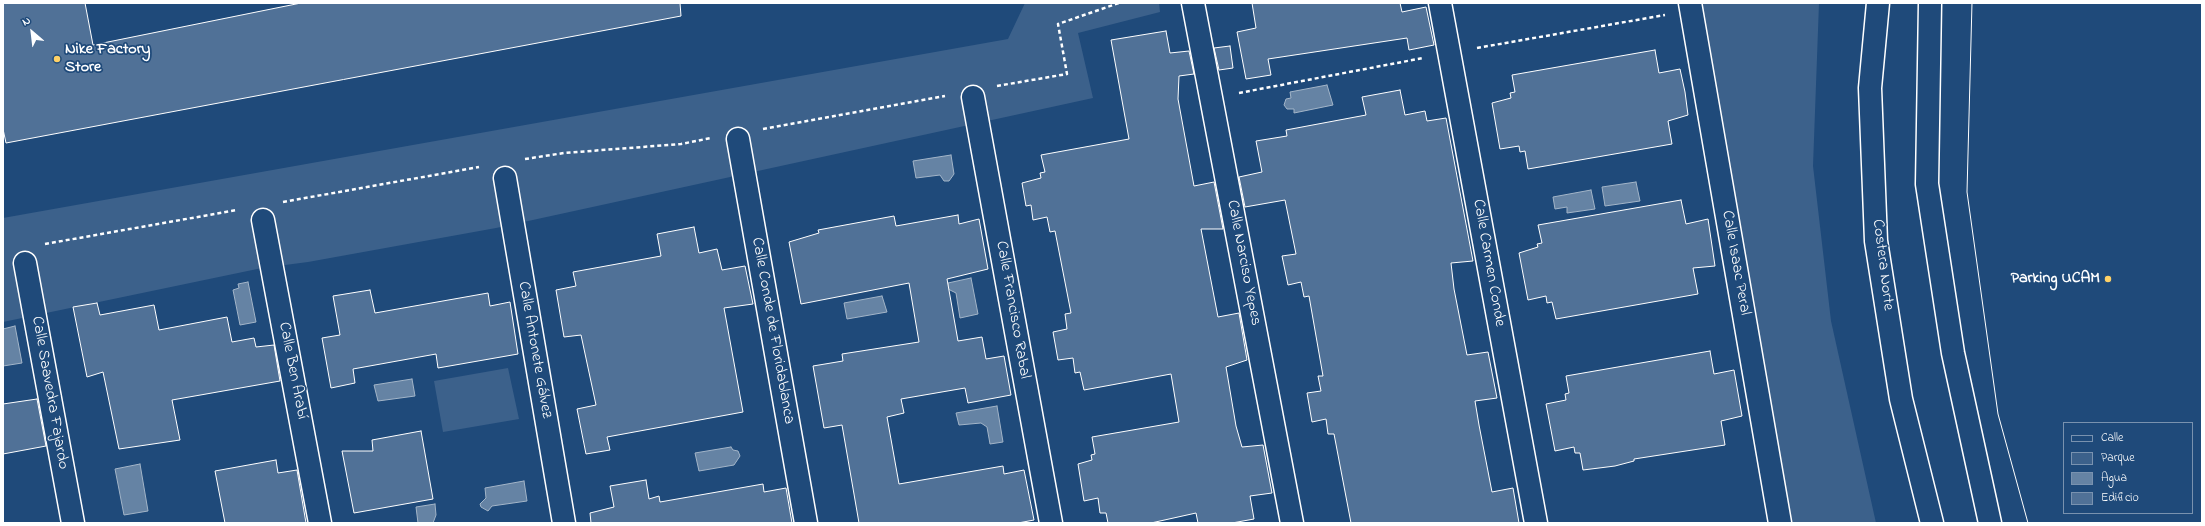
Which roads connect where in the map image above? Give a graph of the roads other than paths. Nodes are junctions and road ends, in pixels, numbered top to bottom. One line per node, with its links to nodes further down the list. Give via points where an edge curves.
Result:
1 (1193, 3): 16 (street, Calle Narciso Yepes)
2 (1440, 3): 17 (street, Calle Carmen Conde)
3 (1690, 3): 18 (street, Calle Isaac Peral)
4 (1878, 3): 19 (street, Costera Norte, via 1870,88 1876,241 1901,399)
5 (1930, 3): 20 (street, via 1927,184 1953,353)
6 (973, 97): 15 (street, Calle Francisco Rabal)
7 (738, 139): 14 (street, Calle Conde de Floridablanca)
8 (505, 178): 13 (street, Calle Antonete Gálvez)
9 (269, 211): 12 (street, Calle Ben Arabí)
10 (25, 263): 11 (street, Calle Saavedra Fajardo)
11 (73, 523)
12 (320, 523)
13 (564, 523)
14 (806, 523)
15 (1051, 523)
16 (1292, 523)
17 (1536, 523)
18 (1780, 523)
19 (1932, 523)
20 (1990, 523)

